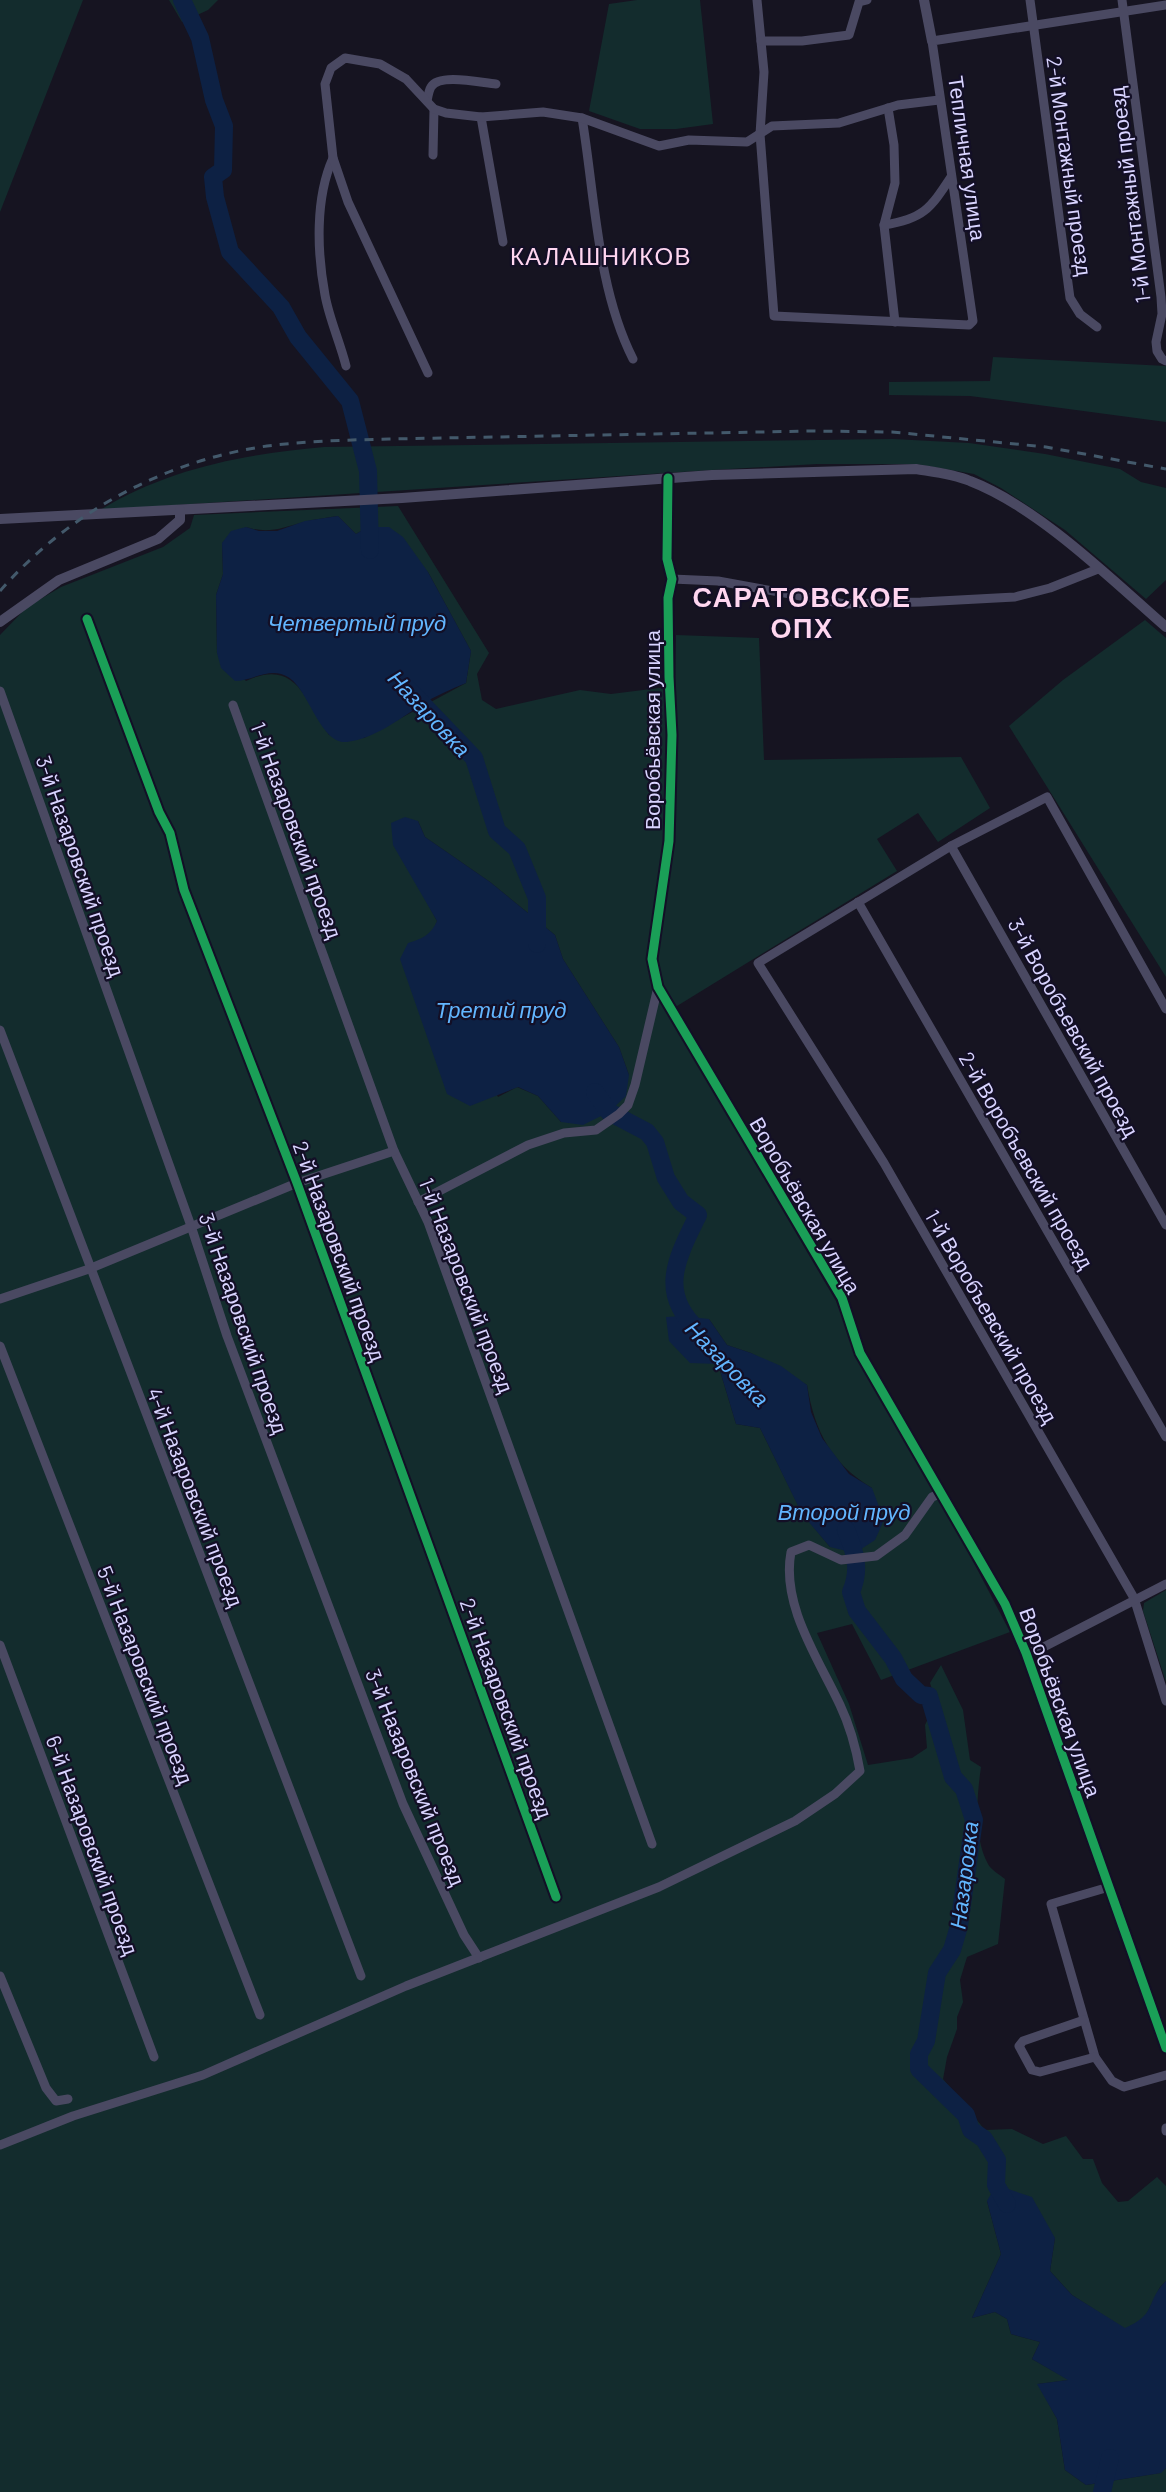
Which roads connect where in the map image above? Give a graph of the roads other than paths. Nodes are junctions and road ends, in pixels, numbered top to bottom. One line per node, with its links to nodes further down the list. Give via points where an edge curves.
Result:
1 (757, 0): 9 (street)
2 (867, 0): 9 (street, via 859,2 849,36)
3 (924, 0): 10 (street, Тепличная улица)
4 (1030, 0): 8 (street, 2-й Монтажный проезд)
5 (1122, 0): 7 (street, 1-й Монтажный проезд)
6 (1166, 5): 7 (street)
7 (1123, 11): 8 (street); 27 (street, 1-й Монтажный проезд, via 1162,314 1157,351)
8 (1033, 26): 10 (street); 25 (street, 2-й Монтажный проезд, via 1070,298 1080,314)
9 (761, 41): 18 (street, via 764,72)
10 (932, 41): 13 (street, Тепличная улица)
11 (496, 84): 12 (street, via 436,81)
12 (427, 100): 15 (street); 20 (street, via 406,79 380,64 345,58 331,68 325,84)
13 (939, 100): 14 (street); 21 (street, Тепличная улица)
14 (888, 108): 18 (street, via 839,123 772,126); 22 (street, via 895,183)
15 (434, 109): 16 (street); 19 (street)
16 (481, 117): 17 (street, via 543,112); 23 (street)
17 (582, 118): 18 (street, via 659,146 688,140 747,142); 26 (street, via 597,228 624,341)
18 (760, 134): 24 (street, via 774,316)
19 (433, 155)
20 (333, 158): 28 (street, via 321,198 322,270 325,296); 29 (street, via 348,202)
21 (951, 177): 22 (street, via 927,212 910,221); 24 (street, Тепличная улица, via 973,321 969,325)
22 (884, 225): 24 (street)
23 (503, 242)
24 (895, 322)
25 (1097, 327)
26 (633, 359)
27 (1166, 361)
28 (346, 366)
29 (428, 373)
30 (668, 478): 31 (street); 33 (street, via 894,468 942,473 970,481 1029,513); 34 (street, Воробьёвская улица, via 667,559)
31 (180, 510): 32 (street); 36 (street, via 180,520 158,539 59,580)
32 (0, 519)
33 (1098, 569): 34 (street, via 1015,597 845,604 718,581); 37 (street)
34 (672, 579): 42 (street, Воробьёвская улица, via 668,598 672,735 669,841 652,959)
35 (87, 619): 46 (street, 2-й Назаровский проезд, via 170,833 184,890)
36 (0, 622)
37 (1166, 627)
38 (0, 691): 49 (street, 3-й Назаровский проезд)
39 (233, 705): 45 (street, 1-й Назаровский проезд)
40 (951, 846): 41 (street); 43 (street, via 1047,797); 48 (street, 3-й Воробъевский проезд)
41 (858, 902): 53 (street, 2-й Воробъевский проезд); 56 (street, 1-й Воробъевский проезд, via 758,963 884,1163)
42 (658, 987): 47 (street, via 635,1086 628,1105 619,1114 596,1130 564,1133 528,1144); 54 (street, Воробьёвская улица, via 842,1298 860,1353)
43 (1166, 1009)
44 (0, 1030): 50 (street, 4-й Назаровский проезд)
45 (394, 1151): 46 (street); 47 (street, 1-й Назаровский проезд)
46 (297, 1183): 49 (street); 62 (street, 2-й Назаровский проезд)
47 (418, 1202): 60 (street, 1-й Назаровский проезд)
48 (1166, 1225)
49 (191, 1226): 50 (street); 63 (street, 3-й Назаровский проезд, via 227,1336 403,1804)
50 (89, 1269): 51 (street); 65 (street, 4-й Назаровский проезд)
51 (0, 1299)
52 (0, 1346): 66 (street, 5-й Назаровский проезд)
53 (1166, 1437)
54 (942, 1492): 58 (street, Воробьёвская улица, via 1005,1604); 63 (street, via 932,1497 905,1535 876,1556 841,1560 809,1545 791,1552 787,1574 797,1610 841,1706 860,1771 795,1821 658,1887)
55 (1166, 1584): 56 (street)
56 (1134, 1598): 58 (street); 59 (street, 1-й Воробъевский проезд)
57 (0, 1645): 69 (street, 6-й Назаровский проезд)
58 (1026, 1653): 61 (street, Воробьёвская улица)
59 (1166, 1701)
60 (652, 1844)
61 (1109, 1887): 67 (street, via 1051,1904); 68 (street, Воробьёвская улица)
62 (556, 1898)
63 (478, 1958): 73 (street, via 203,2075 74,2116)
64 (0, 1976): 72 (street, via 46,2088 56,2101)
65 (361, 1976)
66 (260, 2015)
67 (1084, 2020): 70 (street); 70 (street, via 1023,2041 1019,2046 1032,2070 1040,2073)
68 (1166, 2048)
69 (154, 2057)
70 (1095, 2057): 71 (street, via 1112,2081 1124,2087)
71 (1166, 2075)
72 (68, 2099)
73 (0, 2145)

